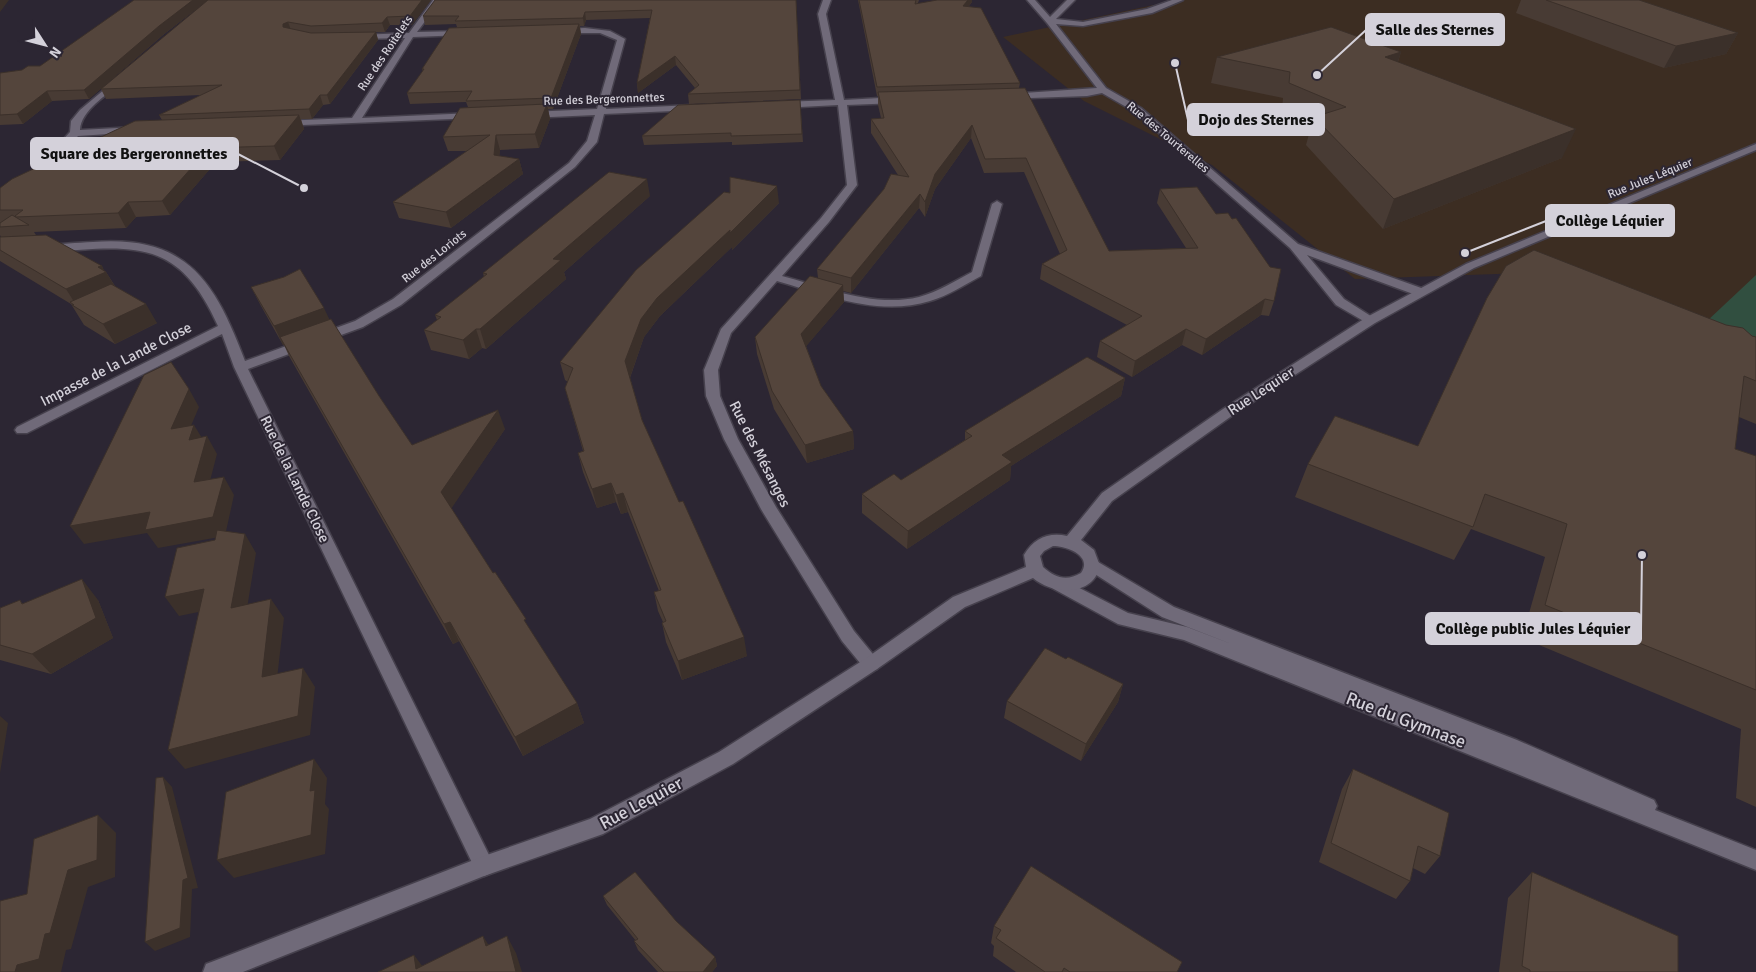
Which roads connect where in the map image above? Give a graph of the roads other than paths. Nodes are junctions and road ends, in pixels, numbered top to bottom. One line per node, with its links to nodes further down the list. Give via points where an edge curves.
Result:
1 (437, 0): 9 (street, Rue des Roitelets)
2 (827, 0): 15 (street, Rue des Mésanges, via 822,14)
3 (1031, 0): 6 (street, Rue des Tourterelles)
4 (1071, 0): 6 (street)
5 (1179, 0): 6 (street, via 1149,11 1083,24)
6 (1050, 21): 12 (street, Rue des Tourterelles)
7 (551, 31): 18 (street, Rue des Loriots, via 590,30 612,33 621,39)
8 (474, 33): 9 (street)
9 (411, 35): 10 (street); 21 (street, Rue des Roitelets)
10 (344, 37)
11 (126, 74): 24 (street, via 83,112 76,121)
12 (1103, 90): 13 (street); 28 (street, Rue des Tourterelles, via 1138,110)
13 (997, 97)
14 (909, 100): 15 (street)
15 (840, 102): 16 (street); 31 (street, Rue des Mésanges, via 844,107 852,185)
16 (775, 105)
17 (706, 108): 18 (street, Rue des Bergeronnettes)
18 (601, 112): 19 (street, Rue des Bergeronnettes); 35 (street, Rue des Loriots, via 592,142 572,165 397,302 359,324)
19 (524, 115)
20 (484, 116): 21 (street)
21 (355, 121): 22 (street)
22 (275, 124)
23 (146, 129): 24 (street)
24 (75, 133): 26 (street)
25 (1756, 147): 30 (street, Rue Jules Léquier)
26 (28, 182)
27 (997, 204): 31 (street, via 977,274 918,301 876,303)
28 (1294, 246): 32 (street, Rue des Tourterelles); 33 (street, Rue des Tourterelles, via 1340,302)
29 (38, 249): 34 (street, Rue de la Lande Close, via 129,246 144,247 170,256 208,292)
30 (1470, 266): 32 (street, Rue Lequier)
31 (774, 277): 41 (street, Rue des Mésanges, via 725,332 711,370 713,396 731,439 769,509 848,636)
32 (1420, 292): 33 (street, Rue Lequier)
33 (1371, 320): 37 (street, Rue Lequier, via 1228,412 1107,497)
34 (226, 328): 35 (street, Rue de la Lande Close); 36 (street, Impasse de la Lande Close)
35 (241, 367): 44 (street, Rue de la Lande Close)
36 (22, 430)
37 (1071, 542): 38 (street, via 1086,551); 39 (street, via 1051,540 1036,548 1032,555)
38 (1093, 565): 40 (street, via 1092,571 1081,581 1065,585); 42 (street, Rue du Gymnase, via 1168,612 1510,746)
39 (1035, 570): 40 (street); 41 (street, Rue Lequier, via 958,602)
40 (1056, 583): 43 (street, Rue du Gymnase, via 1124,619 1187,634)
41 (871, 664): 44 (street, Rue Lequier, via 726,758 596,827)
42 (1756, 854)
43 (1756, 860)
44 (484, 866): 45 (street, Rue Lequier)
45 (214, 972)

